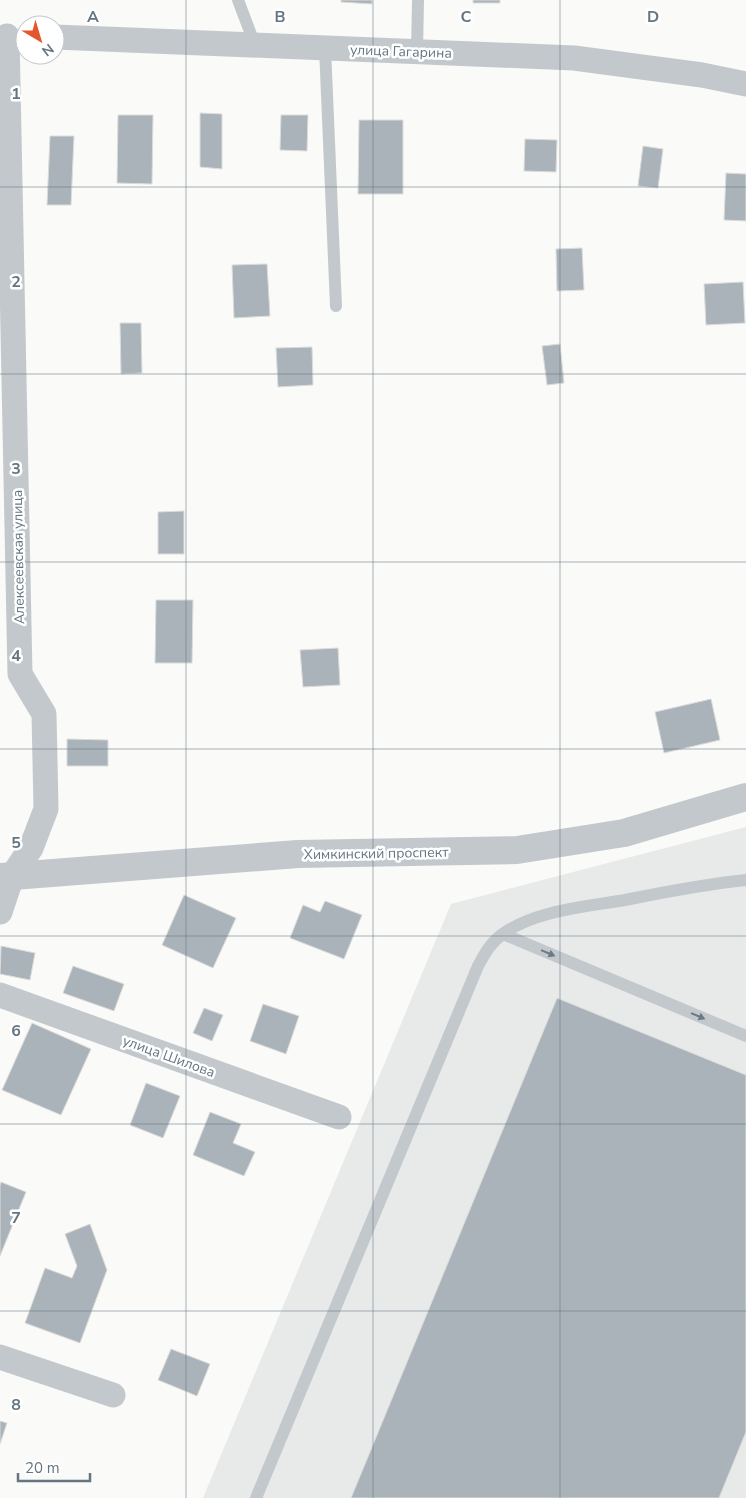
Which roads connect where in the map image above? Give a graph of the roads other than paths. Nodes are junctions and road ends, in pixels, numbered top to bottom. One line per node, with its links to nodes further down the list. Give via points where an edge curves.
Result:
1 (238, 0): 5 (lane)
2 (418, 0): 7 (lane)
3 (11, 36): 11 (street, Алексеевская улица, via 20,674 44,714 46,809 31,848)
4 (65, 37): 5 (street, улица Гагарина)
5 (255, 45): 6 (street, улица Гагарина)
6 (325, 48): 7 (street, улица Гагарина); 9 (lane)
7 (417, 52): 8 (street, улица Гагарина, via 574,58)
8 (746, 84)
9 (336, 306)
10 (746, 797): 11 (street, Химкинский проспект, via 624,833 517,850 298,854)
11 (6, 876): 13 (street, Алексеевская улица)
12 (746, 880): 14 (lane, via 558,912 523,923)
13 (0, 912)
14 (503, 934): 16 (lane, one-way to 16); 20 (lane, via 488,947 478,966)
15 (0, 994): 17 (street, улица Шилова)
16 (746, 1036)
17 (339, 1116)
18 (0, 1357): 19 (street)
19 (113, 1395)
20 (256, 1498)

